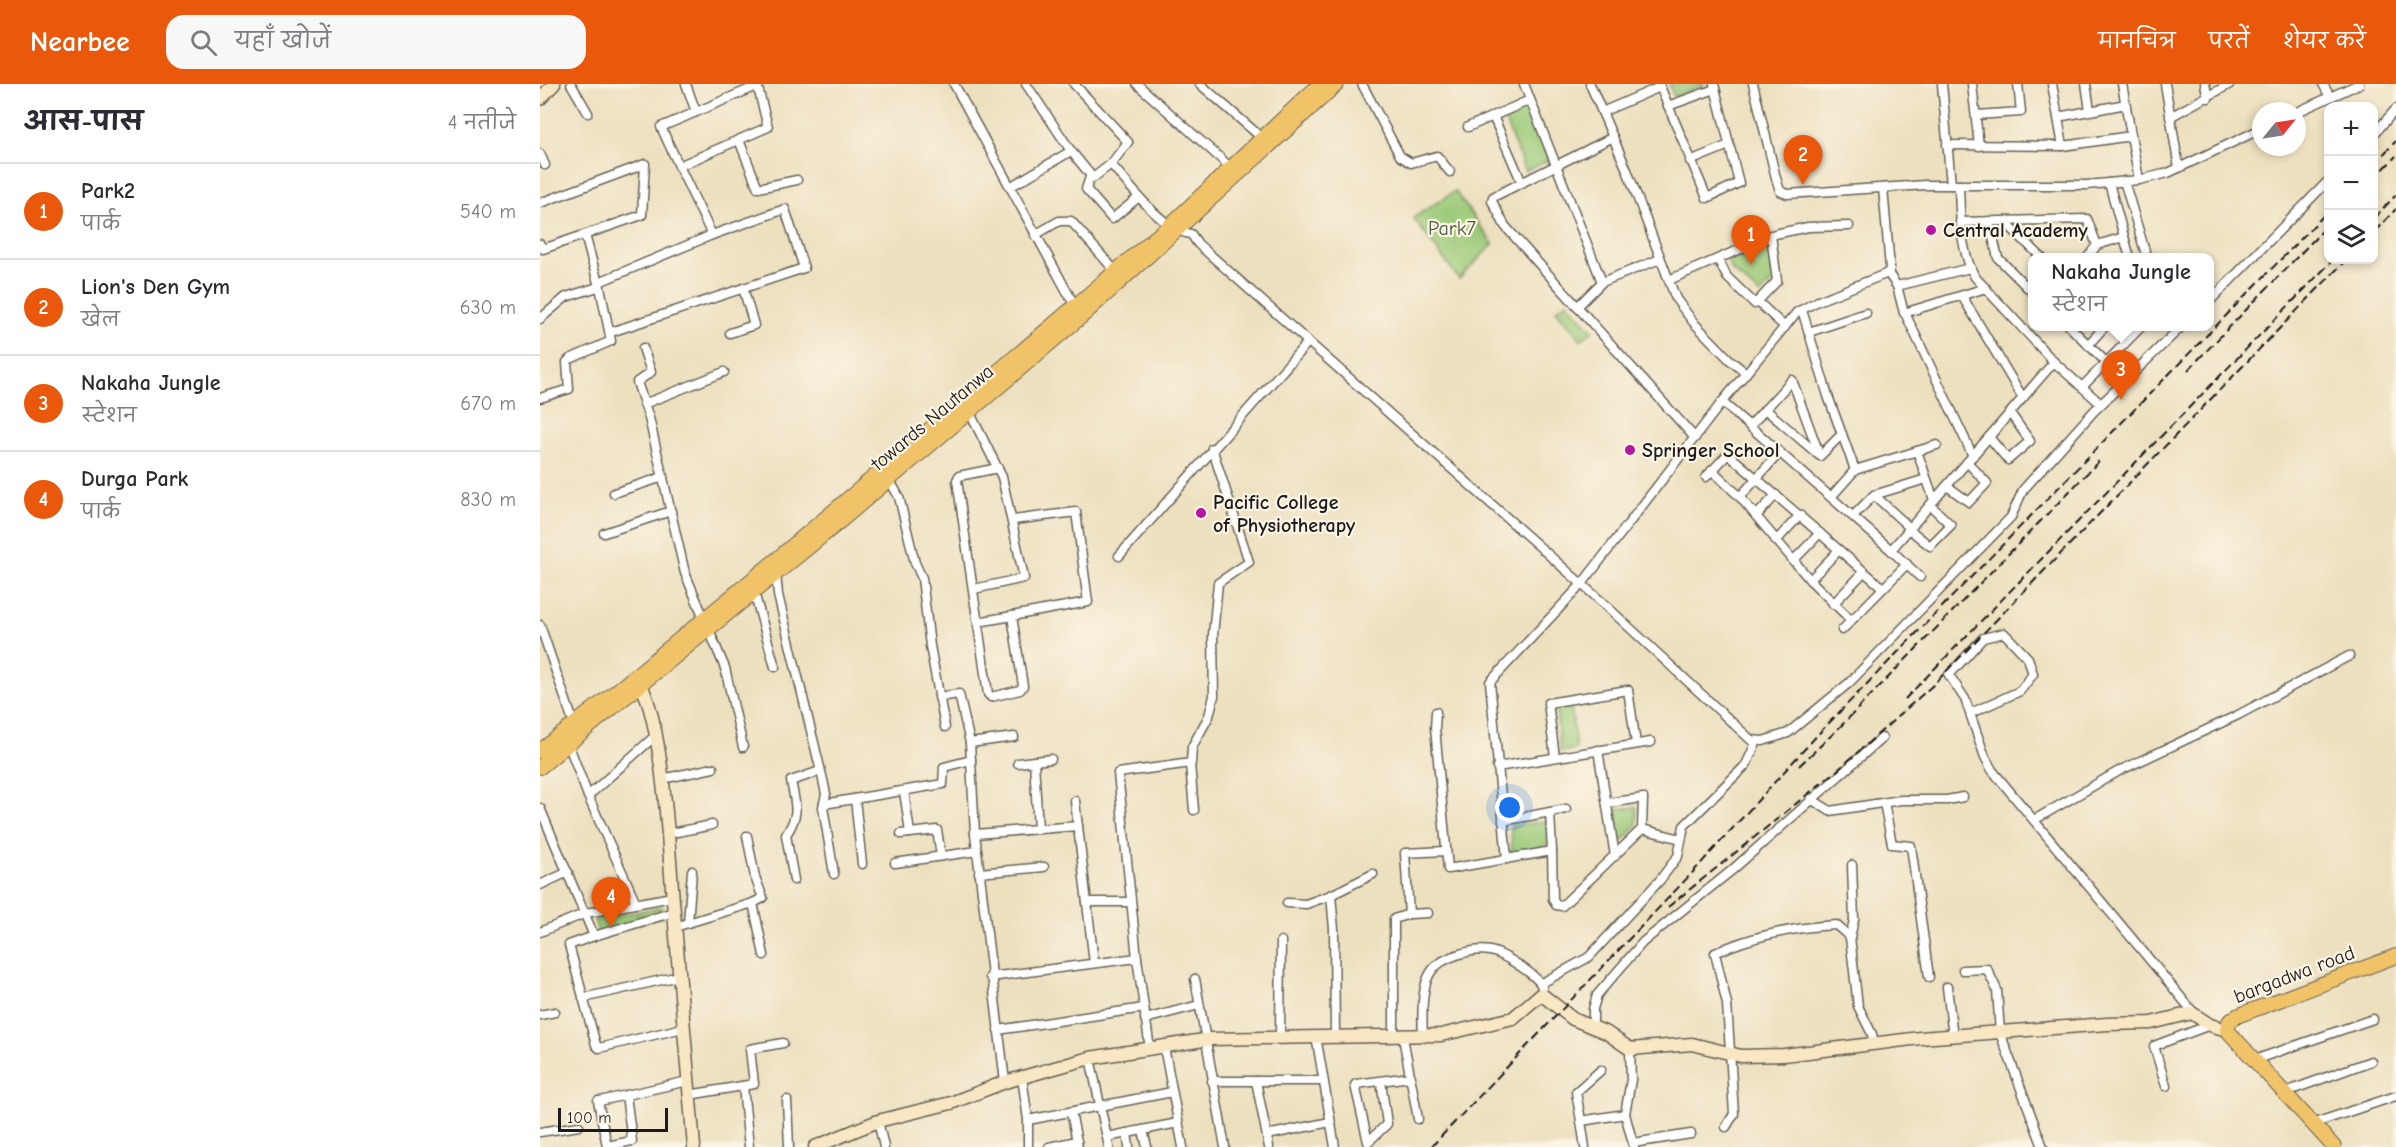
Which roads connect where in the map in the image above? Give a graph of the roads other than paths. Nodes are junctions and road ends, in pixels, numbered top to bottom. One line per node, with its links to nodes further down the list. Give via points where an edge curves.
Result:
1 (554, 84): 31 (street)
2 (571, 84): 40 (street)
3 (686, 84): 38 (street)
4 (954, 84): 74 (street)
5 (1026, 84): 56 (street)
6 (1074, 84): 59 (street, via 1126,140 1128,145)
7 (1137, 84): 62 (street)
8 (1200, 84): 50 (street)
9 (1320, 84): 50 (main road)
10 (1337, 84): 82 (main road, towards Nautanwa)
11 (1362, 84): 65 (street, via 1400,156 1411,163 1435,156)
12 (1524, 84): 32 (street)
13 (1590, 84): 39 (street)
14 (1753, 84): 75 (street, via 1780,191 1787,194)
15 (1941, 84): 53 (street)
16 (1972, 84): 41 (street)
17 (2018, 84): 41 (street, via 2021,112)
18 (2052, 84): 43 (street)
19 (2086, 84): 37 (street)
20 (2122, 84): 33 (street)
21 (2165, 84): 44 (street)
22 (2205, 84): 30 (street)
23 (2230, 84): 30 (street)
24 (2323, 84): 29 (street)
25 (2359, 84): 29 (street)
26 (757, 85): 38 (street); 51 (street, via 768,127)
27 (1660, 86): 34 (street); 39 (street)
28 (1714, 86): 34 (street); 52 (street)
29 (2330, 97): 35 (street)
30 (2208, 98): 44 (street)
31 (540, 99)
32 (1530, 100): 42 (street); 63 (street)
33 (2126, 104): 37 (street); 48 (street)
34 (1668, 106): 58 (street)
35 (2306, 108)
36 (2396, 109): 46 (street)
37 (2090, 110): 43 (street)
38 (696, 112): 61 (street, via 661,127)
39 (1602, 112): 49 (street)
40 (588, 113)
41 (1976, 115): 54 (street)
42 (1494, 116): 45 (street); 70 (street)
43 (2058, 117): 55 (street)
44 (2170, 117): 64 (street)
45 (1468, 127)
46 (2378, 129)
47 (2252, 133): 64 (street)
48 (2132, 136): 55 (street); 68 (street)
49 (1613, 137): 63 (street); 94 (street)
50 (1262, 138): 62 (main road)
51 (739, 140): 61 (street); 67 (street, via 758,188)
52 (1730, 145): 58 (street); 58 (street, via 1738,185 1705,198)
53 (1947, 145): 54 (street); 72 (street)
54 (1979, 146): 55 (street)
55 (2063, 146)
56 (1071, 151): 66 (street); 74 (street)
57 (540, 154): 60 (street)
58 (1690, 161)
59 (1111, 164): 66 (street); 76 (street)
60 (545, 165)
61 (679, 166): 86 (street)
62 (1229, 166): 82 (main road)
63 (1555, 166): 70 (street); 100 (street)
64 (2179, 168): 68 (street)
65 (1450, 172)
66 (1090, 177): 76 (street, via 1086,189 1112,219)
67 (797, 180)
68 (2139, 180): 69 (street)
69 (2124, 181): 71 (street); 93 (street)
70 (1522, 183): 109 (street, via 1492,201 1505,226)
71 (2109, 183): 72 (street); 87 (street)
72 (1955, 185): 75 (street); 80 (street)
73 (2324, 185): 107 (street)
74 (1010, 188): 83 (street)
75 (1883, 188): 97 (street)
76 (1139, 197): 82 (street)
77 (540, 203): 84 (street, via 645,164 642,215)
78 (1989, 221): 79 (street); 80 (street); 105 (street, via 1998,258)
79 (2004, 221): 89 (street, via 2087,219); 90 (street)
80 (1960, 222): 96 (street)
81 (1849, 226): 85 (street, via 1808,227)
82 (1177, 229): 98 (main road, towards Nautanwa); 123 (street, via 1191,234)
83 (1035, 234): 98 (street, via 1059,221 1071,221); 111 (street)
84 (585, 235): 88 (street, via 543,249); 101 (street)
85 (1771, 235): 95 (street); 108 (street, via 1777,281)
86 (712, 236): 101 (street); 103 (street, via 756,218 788,211 804,268)
87 (2124, 237): 89 (street); 92 (street)
88 (540, 244)
89 (2097, 245): 91 (street)
90 (2037, 253)
91 (2091, 253)
92 (2129, 253)
93 (2146, 253)
94 (1660, 259): 99 (street); 100 (street)
95 (1718, 259): 99 (street); 108 (street, via 1727,277 1753,303)
96 (1970, 267): 102 (street); 104 (street)
97 (1888, 273): 102 (street); 110 (street)
98 (1118, 275): 111 (main road, towards Nautanwa)
99 (1669, 280): 129 (street, via 1682,310)
100 (1602, 282): 109 (street)
101 (598, 285): 114 (street, via 566,297); 121 (street)
102 (1897, 286): 113 (street)
103 (743, 288): 121 (street); 122 (street, via 754,325)
104 (1986, 288): 106 (street); 126 (street)
105 (2028, 288)
106 (1962, 296): 113 (street); 132 (street)
107 (2214, 297)
108 (1758, 302): 115 (street)
109 (1577, 307): 142 (street)
110 (1802, 310): 115 (street); 120 (street)
111 (1078, 311): 137 (main road, towards Nautanwa); 190 (main road)
112 (1866, 313): 120 (street)
113 (1905, 313): 148 (street)
114 (540, 319)
115 (1785, 327): 129 (street)
116 (2073, 331): 124 (street)
117 (2101, 331): 124 (street)
118 (2138, 331): 127 (street)
119 (2178, 331): 135 (street)
120 (1809, 332): 140 (street)
121 (611, 333): 131 (street, via 607,344 567,362 569,388)
122 (730, 333)
123 (1308, 342): 144 (street); 182 (street)
124 (2088, 345): 127 (street)
125 (643, 348): 134 (street, via 651,372 637,381)
126 (2054, 362): 130 (street); 132 (street)
127 (2106, 362): 130 (street)
128 (724, 372): 134 (street)
129 (1746, 373): 133 (street)
130 (2082, 387): 135 (street)
131 (540, 398)
132 (2023, 398): 138 (street)
133 (1722, 402): 139 (street); 142 (street)
134 (644, 404): 152 (street)
135 (2101, 404): 204 (street, via 2023,490 2011,517 1870,663 1788,733)
136 (1765, 409): 139 (street); 147 (street); 147 (street, via 1792,380)
137 (969, 411): 149 (street); 155 (main road, towards Nautanwa)
138 (2010, 412): 141 (street); 141 (street, via 2030,441 2008,460)
139 (1750, 426): 145 (street)
140 (1842, 434): 147 (street, via 1822,455); 151 (street)
141 (1989, 437): 148 (street)
142 (1695, 438): 182 (street)
143 (1937, 445): 146 (street)
144 (1212, 448): 175 (street); 217 (street, via 1249,558 1246,566 1218,583 1214,696 1209,716 1192,747)
145 (1780, 452): 154 (street); 162 (street)
146 (1917, 452): 151 (street); 156 (street)
147 (1816, 453)
148 (1970, 459): 157 (street); 157 (street, via 1987,483 1967,502)
149 (998, 468): 168 (street); 184 (street, via 959,476 957,480)
150 (1712, 470): 153 (street); 154 (street, via 1727,454); 161 (street)
151 (1855, 470): 162 (street)
152 (663, 477): 158 (street); 164 (street)
153 (1706, 477)
154 (1757, 477): 159 (street); 161 (street)
155 (889, 479): 179 (main road, towards Nautanwa); 196 (street, via 899,497 922,578)
156 (1926, 479): 160 (street); 163 (street)
157 (1947, 486): 163 (street)
158 (614, 493)
159 (1776, 495): 165 (street); 166 (street)
160 (1874, 495): 167 (street); 169 (street)
161 (1740, 497): 166 (street)
162 (1831, 497): 167 (street)
163 (1932, 503): 169 (street); 169 (street, via 1951,525 1930,546)
164 (671, 511): 170 (street); 190 (street, via 685,573)
165 (1800, 515): 171 (street); 172 (street)
166 (1756, 516): 172 (street)
167 (1852, 516): 174 (street)
168 (1013, 520): 184 (street, via 1023,580); 187 (street, via 1076,512 1088,602)
169 (1910, 528): 174 (street)
170 (604, 533)
171 (1820, 533): 173 (street); 176 (street)
172 (1776, 541): 176 (street)
173 (1839, 549): 178 (street); 181 (street)
174 (1891, 550): 177 (street)
175 (1119, 556)
176 (1793, 561): 181 (street)
177 (1907, 564): 180 (street); 183 (street)
178 (1864, 572): 183 (street); 186 (street)
179 (776, 573): 185 (main road, towards Nautanwa); 221 (street)
180 (1920, 577)
181 (1810, 580): 186 (street)
182 (1582, 584): 204 (street, via 1751,740); 219 (street, via 1490,682)
183 (1883, 588): 188 (street)
184 (974, 589): 189 (street)
185 (754, 592): 190 (main road, towards Nautanwa); 194 (street)
186 (1833, 604): 188 (street)
187 (1012, 616): 189 (street); 189 (street, via 1023,686 991,697)
188 (1851, 620): 192 (street)
189 (978, 622)
190 (706, 623): 195 (main road, towards Nautanwa); 209 (street, via 730,682)
191 (540, 625): 199 (street)
192 (1842, 630)
193 (2349, 656): 236 (street, via 2238,715 2119,771)
194 (775, 667)
195 (639, 680): 199 (main road); 201 (street); 205 (main road, towards Nautanwa)
196 (939, 697): 200 (street); 207 (street, via 959,694)
197 (1436, 712): 246 (street)
198 (1971, 713): 198 (street, via 2020,691 2033,674 2028,658 2004,633 1983,638 1950,674); 236 (street, via 1988,764)
199 (574, 723): 205 (street); 211 (main road)
200 (945, 727)
201 (655, 736): 222 (street); 224 (street)
202 (1014, 737): 207 (street)
203 (1882, 738): 227 (street)
204 (1757, 741): 245 (street, via 1746,765 1687,822)
205 (574, 742): 218 (main road, towards Nautanwa); 224 (street)
206 (1651, 742): 208 (street)
207 (970, 743): 214 (street)
208 (1636, 744): 210 (street); 212 (street, via 1628,690 1548,703)
209 (743, 747)
210 (1598, 750): 212 (street); 230 (street)
211 (540, 751)
212 (1555, 757): 219 (street)
213 (1051, 759): 215 (street)
214 (971, 760): 223 (street, via 944,767 943,784); 243 (street)
215 (1034, 761): 216 (street); 240 (street)
216 (1018, 763)
217 (1190, 764): 234 (street); 266 (street, via 1118,773)
218 (540, 767)
219 (1497, 767): 237 (street)
220 (712, 768): 222 (street)
221 (820, 771): 231 (street, via 826,794); 261 (street, via 791,781 796,815 795,825 786,835)
222 (662, 778): 242 (street)
223 (904, 791): 226 (street); 249 (street, via 906,834 938,831)
224 (588, 796): 267 (street)
225 (1963, 797): 229 (street)
226 (855, 799): 231 (street); 253 (street)
227 (1811, 799): 229 (street, via 1830,811); 300 (street, via 1643,942 1597,995)
228 (1075, 801): 239 (street)
229 (1884, 802): 287 (street, via 1892,844 1911,846)
230 (1608, 803): 241 (street, via 1643,798); 250 (street)
231 (824, 804): 259 (street)
232 (540, 808): 257 (street)
233 (1566, 809): 235 (street)
234 (1194, 810)
235 (1550, 812): 237 (street); 247 (street)
236 (2034, 820): 295 (street)
237 (1503, 821): 251 (street)
238 (712, 825): 242 (street)
239 (1078, 826): 240 (street); 265 (street)
240 (1038, 829): 243 (street)
241 (1642, 829): 245 (street); 250 (street)
242 (667, 834): 264 (street)
243 (975, 834): 248 (street)
244 (747, 836): 268 (street, via 763,898)
245 (1681, 839): 290 (street, via 1678,856 1670,868 1589,957)
246 (1446, 851): 251 (street, via 1449,869); 273 (street, via 1405,853)
247 (1552, 851): 250 (street, via 1553,899 1562,906); 251 (street)
248 (977, 852): 249 (street); 258 (street)
249 (941, 856): 252 (street)
250 (1615, 856)
251 (1507, 859)
252 (895, 863)
253 (862, 864)
254 (1852, 865): 278 (street, via 1854,920)
255 (1044, 867): 258 (street)
256 (692, 871): 274 (street)
257 (568, 872): 262 (street); 271 (street)
258 (979, 873): 286 (street)
259 (834, 874)
260 (1373, 874): 263 (street)
261 (794, 880)
262 (540, 885)
263 (1331, 895): 269 (street, via 1306,904); 308 (street)
264 (672, 897): 267 (street); 270 (street)
265 (1087, 902): 266 (street); 283 (street)
266 (1130, 902): 282 (street)
267 (636, 903): 271 (street)
268 (753, 903): 274 (street); 280 (street)
269 (1287, 903)
270 (674, 912): 275 (street); 277 (street)
271 (586, 913): 276 (street); 277 (street)
272 (1428, 913): 273 (street)
273 (1409, 914): 309 (street, via 1394,919)
274 (688, 923): 275 (street)
275 (675, 927): 285 (street)
276 (540, 932)
277 (594, 936): 291 (street, via 569,945)
278 (1850, 937): 313 (street, via 1858,1006); 317 (street, via 1838,926 1816,926 1734,944 1715,953 1727,1004)
279 (1281, 941): 307 (street)
280 (764, 955)
281 (2396, 956): 303 (main road, bargadwa road, via 2237,1016 2229,1022)
282 (1137, 958): 283 (street); 293 (street)
283 (1094, 963): 286 (street)
284 (1963, 970): 304 (street, via 1987,969 1997,990)
285 (679, 976): 291 (street); 301 (street)
286 (990, 977): 302 (street)
287 (1929, 977)
288 (1195, 979): 292 (street)
289 (1947, 987): 310 (street)
290 (1541, 989): 300 (street, via 1573,1020); 306 (street, via 1513,1018); 306 (street, via 1536,976 1491,951 1446,959 1431,970 1426,982)
291 (583, 998): 301 (street, via 596,1046 600,1048)
292 (1199, 1005): 297 (street); 311 (street)
293 (1144, 1008): 297 (street); 302 (street)
294 (555, 1012): 296 (street)
295 (2194, 1013): 299 (street); 304 (street, via 2151,1023)
296 (540, 1015)
297 (1145, 1019): 315 (street)
298 (2373, 1019): 319 (street)
299 (2210, 1025): 303 (street); 331 (street, via 2154,1046)
300 (1593, 1026): 316 (street)
301 (683, 1029): 324 (street)
302 (998, 1030): 329 (street)
303 (2227, 1030): 319 (main road, bargadwa road)
304 (2000, 1033): 310 (street); 374 (street)
305 (1316, 1036): 307 (street); 308 (street); 327 (street)
306 (1423, 1036): 309 (street)
307 (1280, 1037): 311 (street)
308 (1335, 1037): 309 (street)
309 (1399, 1037): 323 (street)
310 (1953, 1037): 313 (street)
311 (1204, 1040): 314 (street); 325 (street)
312 (783, 1043): 330 (street, via 750,1049 754,1083)
313 (1874, 1044): 317 (street, via 1764,1057)
314 (1164, 1047): 315 (street); 332 (street)
315 (1150, 1049): 318 (street)
316 (1630, 1049): 317 (street, via 1692,1044); 340 (street, via 1631,1080)
317 (1728, 1052): 349 (street, via 1734,1114)
318 (1090, 1058): 322 (street); 338 (street)
319 (2254, 1060): 333 (main road, bargadwa road)
320 (2371, 1061): 333 (street)
321 (1601, 1070): 344 (street, via 1576,1092)
322 (1022, 1077): 329 (street); 342 (street)
323 (1411, 1077): 328 (street); 341 (street)
324 (688, 1081): 334 (street); 335 (street)
325 (1212, 1081): 326 (street); 370 (street)
326 (1256, 1081): 327 (street); 354 (street)
327 (1323, 1081): 345 (street)
328 (1381, 1081): 328 (street, via 1355,1086 1368,1142 1387,1124)
329 (1005, 1082): 343 (street, via 951,1103)
330 (743, 1086): 335 (street); 360 (street)
331 (2166, 1086)
332 (1172, 1092): 338 (street); 346 (street)
333 (2283, 1093): 347 (main road, bargadwa road)
334 (626, 1095): 334 (street, via 598,1102 607,1146 632,1141)
335 (689, 1095): 359 (street)
336 (2396, 1096): 347 (street)
337 (787, 1100): 361 (street)
338 (1100, 1106): 339 (street); 355 (street)
339 (1071, 1112): 342 (street); 357 (street)
340 (1625, 1114): 344 (street); 358 (street)
341 (1418, 1119)
342 (1028, 1120): 364 (street)
343 (879, 1121): 356 (street); 363 (street)
344 (1581, 1121): 373 (street)
345 (1330, 1122): 354 (street); 372 (street)
346 (1178, 1123): 350 (street); 369 (street)
347 (2312, 1124): 375 (main road, bargadwa road)
348 (579, 1126): 351 (street)
349 (1726, 1127)
350 (1143, 1130): 352 (street); 368 (street)
351 (540, 1132)
352 (1126, 1133): 355 (street); 367 (street)
353 (1690, 1134): 358 (street)
354 (1267, 1135): 371 (street)
355 (1107, 1137): 366 (street)
356 (832, 1143): 362 (street)
357 (1077, 1144): 365 (street)
358 (1634, 1145)
359 (694, 1147)
360 (749, 1147)
361 (789, 1147)
362 (815, 1147)
363 (884, 1147)
364 (1028, 1147)
365 (1049, 1147)
366 (1109, 1147)
367 (1129, 1147)
368 (1147, 1147)
369 (1183, 1147)
370 (1225, 1147)
371 (1269, 1147)
372 (1335, 1147)
373 (1585, 1147)
374 (2043, 1147)
375 (2334, 1147)

